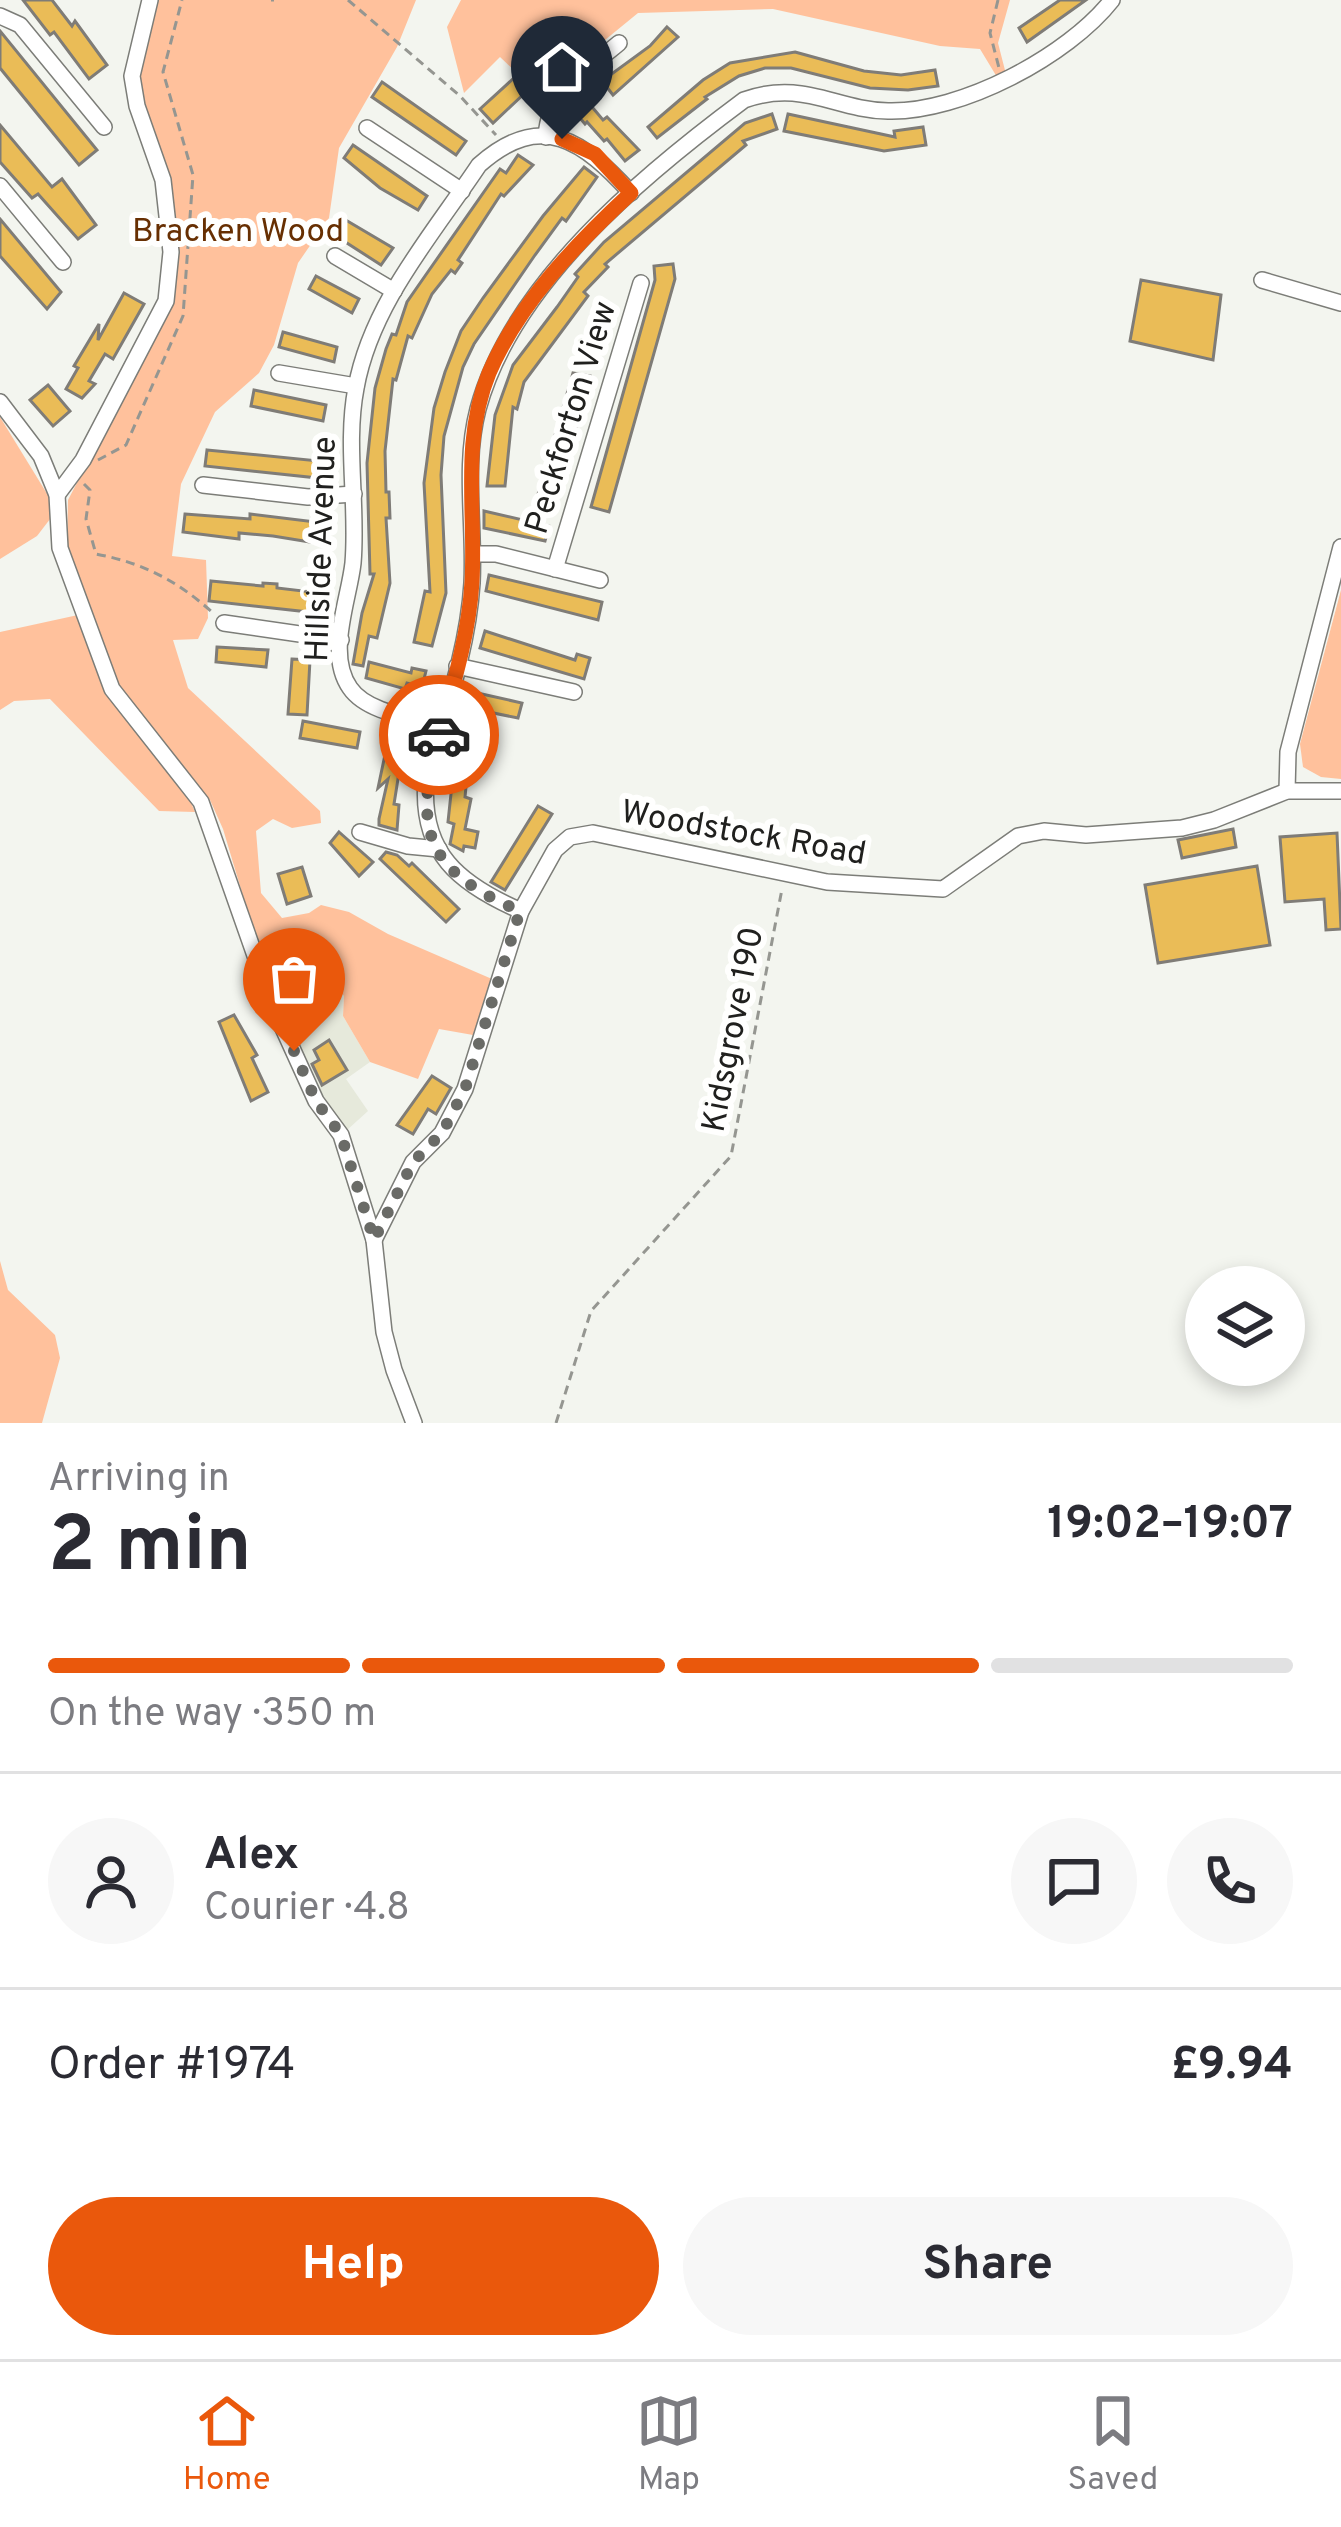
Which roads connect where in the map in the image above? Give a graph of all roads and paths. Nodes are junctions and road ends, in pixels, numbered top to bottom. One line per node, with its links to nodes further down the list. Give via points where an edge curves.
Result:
1 (150, 0): 24 (street, via 132,76 163,180 171,252 166,301)
2 (348, 0): 11 (path)
3 (998, 0): 7 (path, via 990,33)
4 (1112, 0): 7 (street, via 1093,25)
5 (0, 16): 8 (street, via 20,25)
6 (620, 43): 10 (street, via 556,96)
7 (1004, 80): 14 (street, via 946,105 884,112 767,92 744,100)
8 (104, 127)
9 (368, 128): 13 (street)
10 (546, 136): 11 (street); 14 (street, via 595,154)
11 (505, 145): 13 (street, Hillside Avenue)
12 (0, 186): 16 (street)
13 (462, 191): 19 (street, Hillside Avenue)
14 (631, 193): 29 (street, via 549,280 489,374 471,448)
15 (335, 256): 19 (street)
16 (63, 262)
17 (1262, 280): 20 (street)
18 (641, 283): 30 (street, Peckforton View)
19 (394, 291): 22 (street, Hillside Avenue)
20 (1341, 303)
21 (279, 373): 22 (street)
22 (356, 386): 26 (street, Hillside Avenue)
23 (0, 402): 27 (street, via 41,456)
24 (72, 474): 27 (street); 32 (path, via 90,490 86,519 96,554 181,584)
25 (212, 492): 26 (street)
26 (354, 494): 33 (street, Hillside Avenue)
27 (57, 495): 43 (street, via 60,548 112,689 189,783 211,824 272,1004 316,1101 341,1135)
28 (1341, 547): 37 (street, via 1288,752)
29 (472, 554): 30 (street, Peckforton View); 34 (street)
30 (555, 569): 31 (street, Peckforton View)
31 (600, 580)
32 (224, 623): 33 (street)
33 (341, 640): 36 (street, Hillside Avenue, via 342,674 357,697)
34 (457, 666): 35 (street); 36 (street)
35 (574, 692)
36 (442, 726): 40 (street, via 424,803)
37 (1287, 791): 38 (street, Woodstock Road); 41 (street, Woodstock Road, via 1182,828 1018,836 943,889)
38 (1339, 791)
39 (360, 832): 40 (street)
40 (439, 849): 42 (street, via 482,895)
41 (785, 873): 42 (street, Woodstock Road, via 592,833 555,850); 45 (path, Kidsgrove 190, via 731,1156 591,1311)
42 (520, 911): 43 (street, Woodstock Road, via 465,1089 442,1133 413,1162)
43 (374, 1240): 44 (street, via 384,1332)
44 (414, 1423)
45 (556, 1423)

